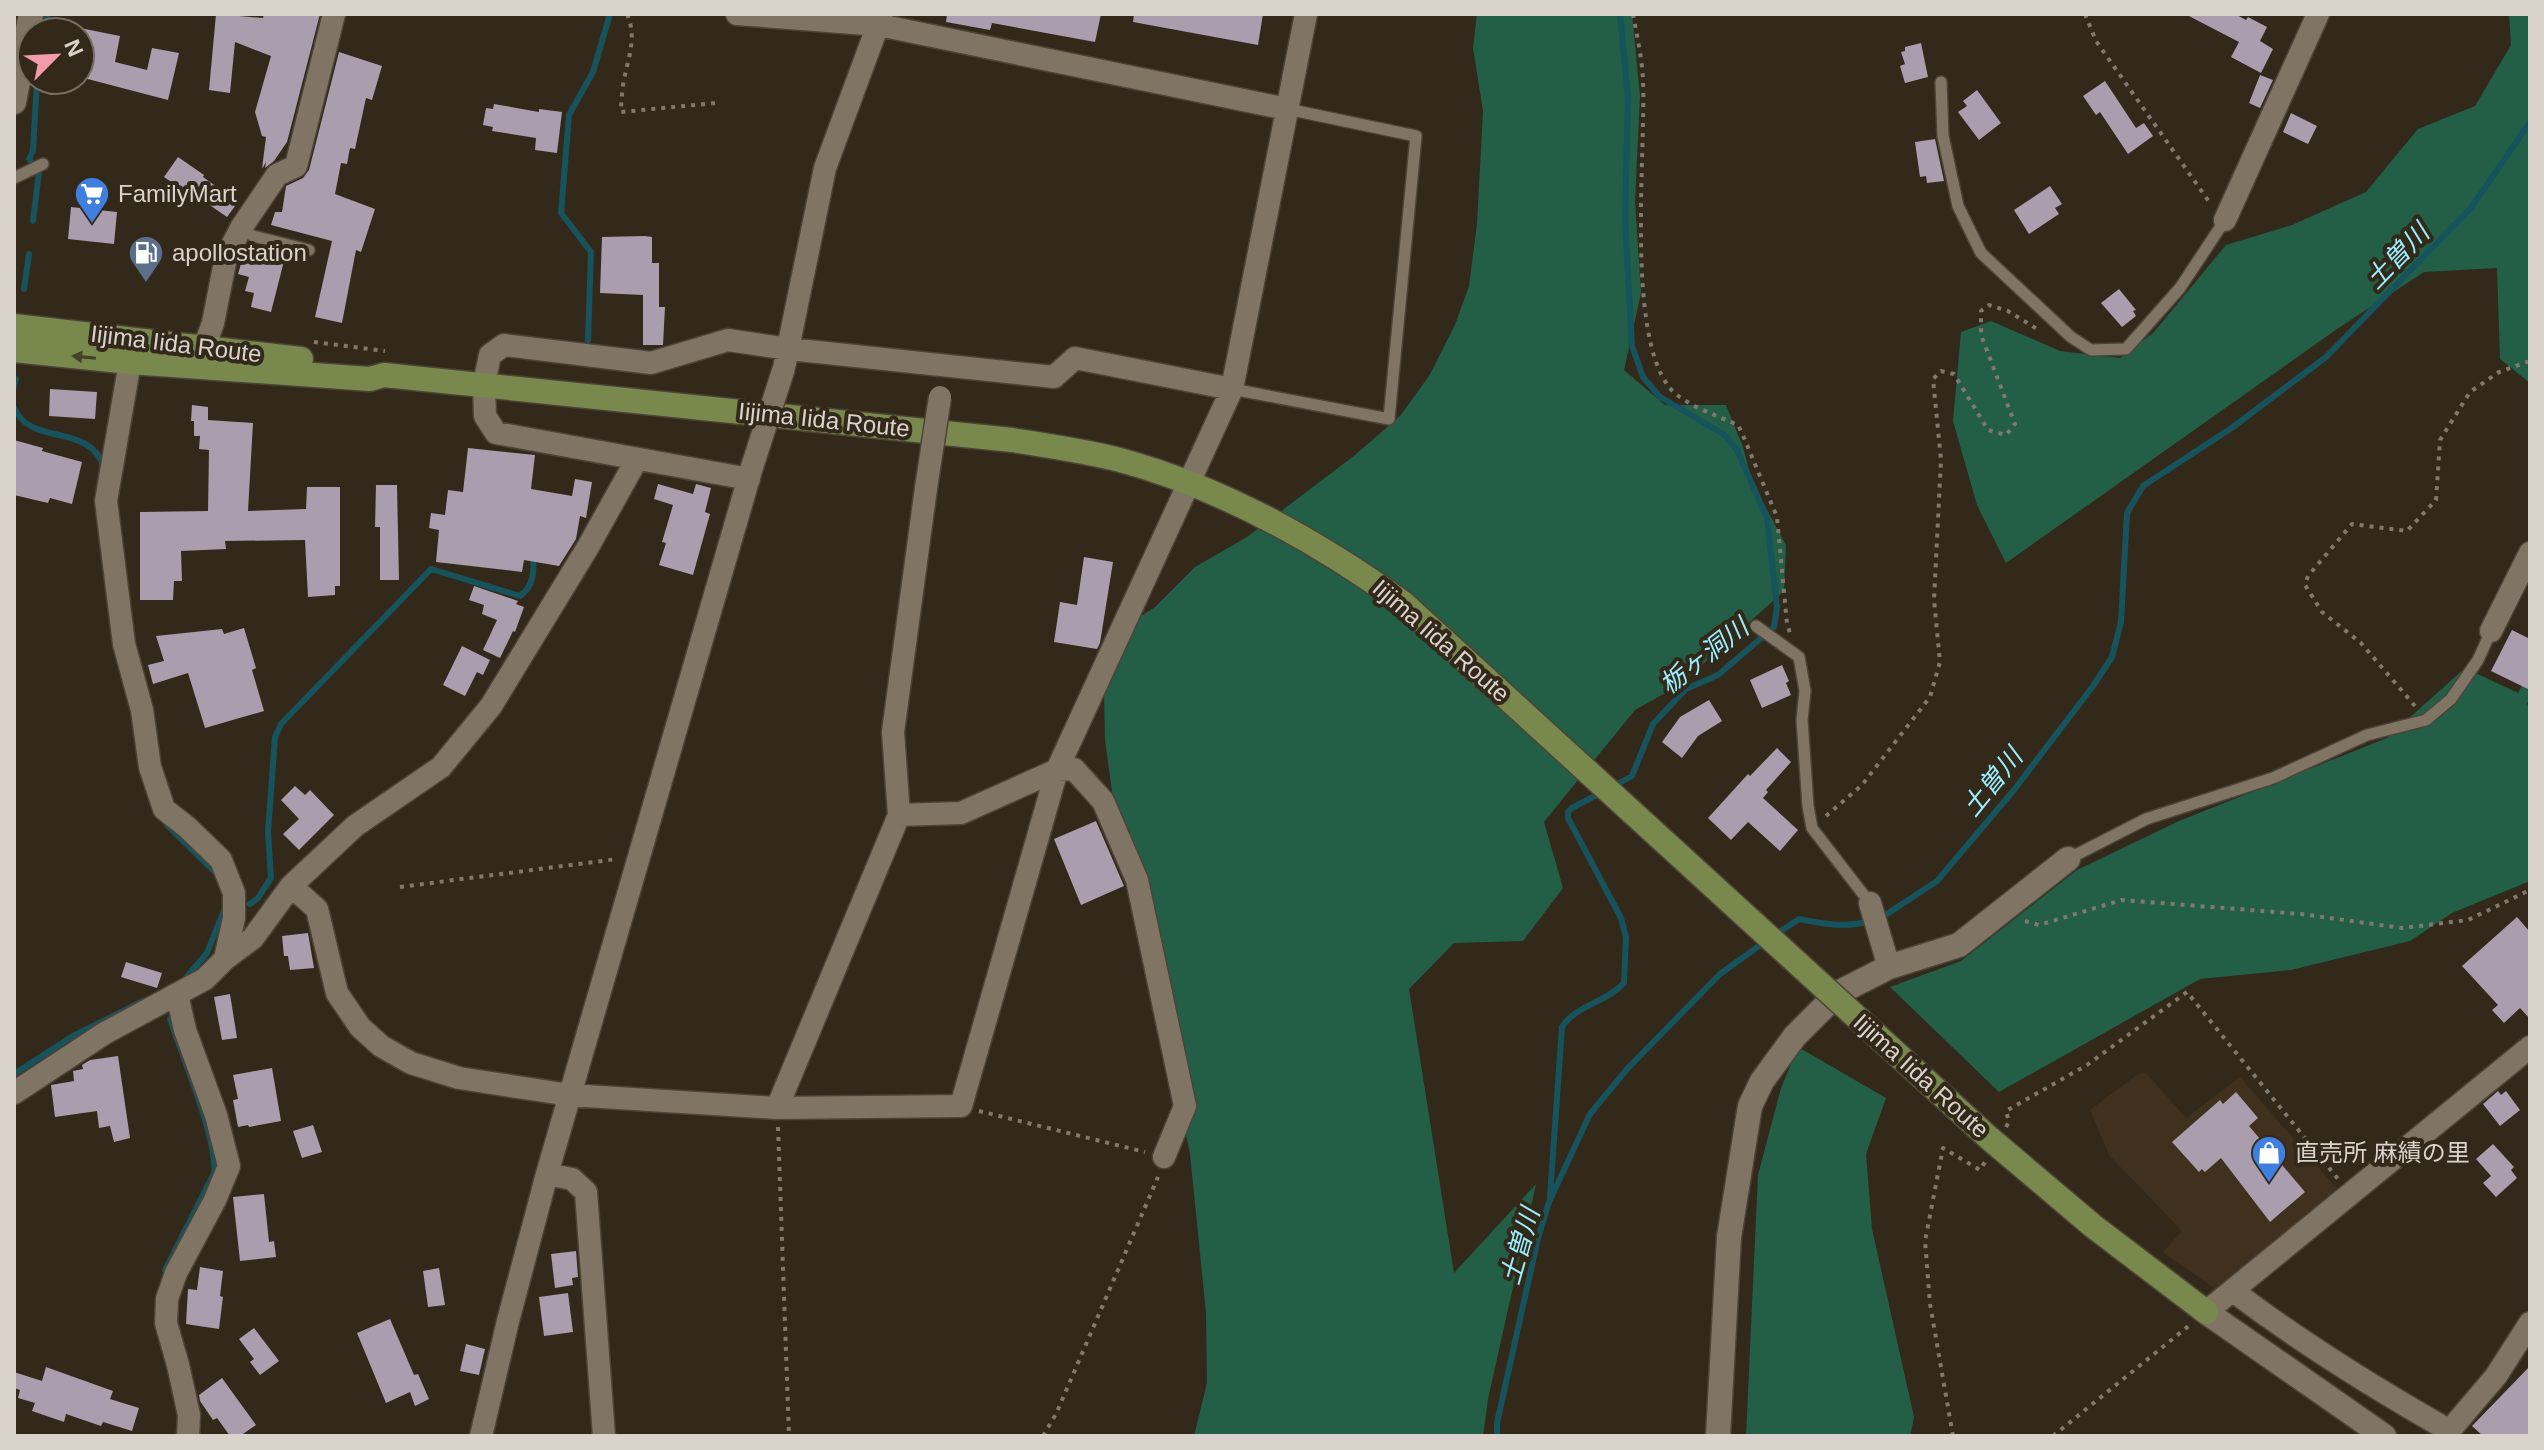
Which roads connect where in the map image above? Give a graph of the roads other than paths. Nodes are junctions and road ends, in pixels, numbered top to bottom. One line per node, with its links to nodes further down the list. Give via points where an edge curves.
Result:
1 (31, 14): 8 (street)
2 (334, 14): 13 (street, via 296,166 277,175)
3 (737, 14): 6 (street)
4 (1306, 14): 9 (street)
5 (2318, 14): 12 (street)
6 (880, 20): 9 (street); 18 (street, via 825,168)
7 (1941, 82): 12 (lane, via 1943,136 1958,206 1981,253 2091,350 2126,349 2180,288)
8 (14, 102)
9 (1287, 109): 23 (street); 23 (lane, via 1416,136 1389,419)
10 (43, 164): 11 (lane)
11 (14, 178)
12 (2225, 220)
13 (241, 228): 14 (lane); 16 (street, via 226,257)
14 (309, 250)
15 (14, 326): 16 (main road, Iijima Iida Route)
16 (204, 348): 21 (main road, Iijima Iida Route, via 369,367)
17 (14, 350): 19 (main road, Iijima Iida Route, one-way to 17)
18 (786, 359): 20 (street); 22 (street, via 728,340 651,363 504,345 490,355); 25 (street, bridge)
19 (130, 362): 21 (main road, Iijima Iida Route, via 370,379); 35 (street, via 106,501 124,644 164,809 221,860 234,893)
20 (945, 366): 23 (street, via 1054,377 1075,358); 31 (street, bridge, via 893,732)
21 (384, 375): 22 (main road, Iijima Iida Route)
22 (484, 384): 24 (street, via 485,416 496,433); 26 (main road, Iijima Iida Route, via 1012,440 1120,460)
23 (1232, 389): 26 (street)
24 (637, 459): 25 (street); 33 (street, via 491,706 441,767 355,826)
25 (750, 473): 40 (street)
26 (1191, 483): 30 (street); 45 (main road, Iijima Iida Route, bridge, via 1308,541 1403,603 1993,1142)
27 (2530, 553): 29 (street)
28 (1756, 626): 34 (lane, via 1799,657 1812,828)
29 (2491, 631): 32 (lane, via 2451,699 2426,720 2367,735 2273,778 2146,819)
30 (1057, 770): 31 (street, via 961,813); 41 (street, via 961,1106); 42 (street, via 1074,769 1103,801 1137,880 1185,1106)
31 (899, 815): 41 (street)
32 (2068, 859): 36 (street, via 1959,945)
33 (291, 886): 35 (street, via 253,938); 40 (street, via 317,909 337,993 360,1027 381,1046 411,1063 459,1078)
34 (1870, 903): 36 (street)
35 (225, 959): 37 (street, via 205,979)
36 (1889, 967): 51 (street, via 1838,993 1795,1036 1750,1106 1729,1237)
37 (177, 994): 39 (street, via 105,1033); 48 (street, via 229,1166 167,1299 166,1323 189,1415)
38 (2530, 1047): 44 (street)
39 (14, 1093)
40 (570, 1095): 41 (street); 43 (street)
41 (777, 1108)
42 (1164, 1157)
43 (547, 1174): 49 (street); 50 (street, via 572,1179 586,1192)
44 (2233, 1291): 45 (street); 47 (street, via 2281,1328)
45 (2206, 1312): 52 (street)
46 (2530, 1323): 47 (street, via 2496,1376)
47 (2447, 1434)
48 (188, 1436)
49 (481, 1436)
50 (604, 1436)
51 (1718, 1436)
52 (2384, 1436)

